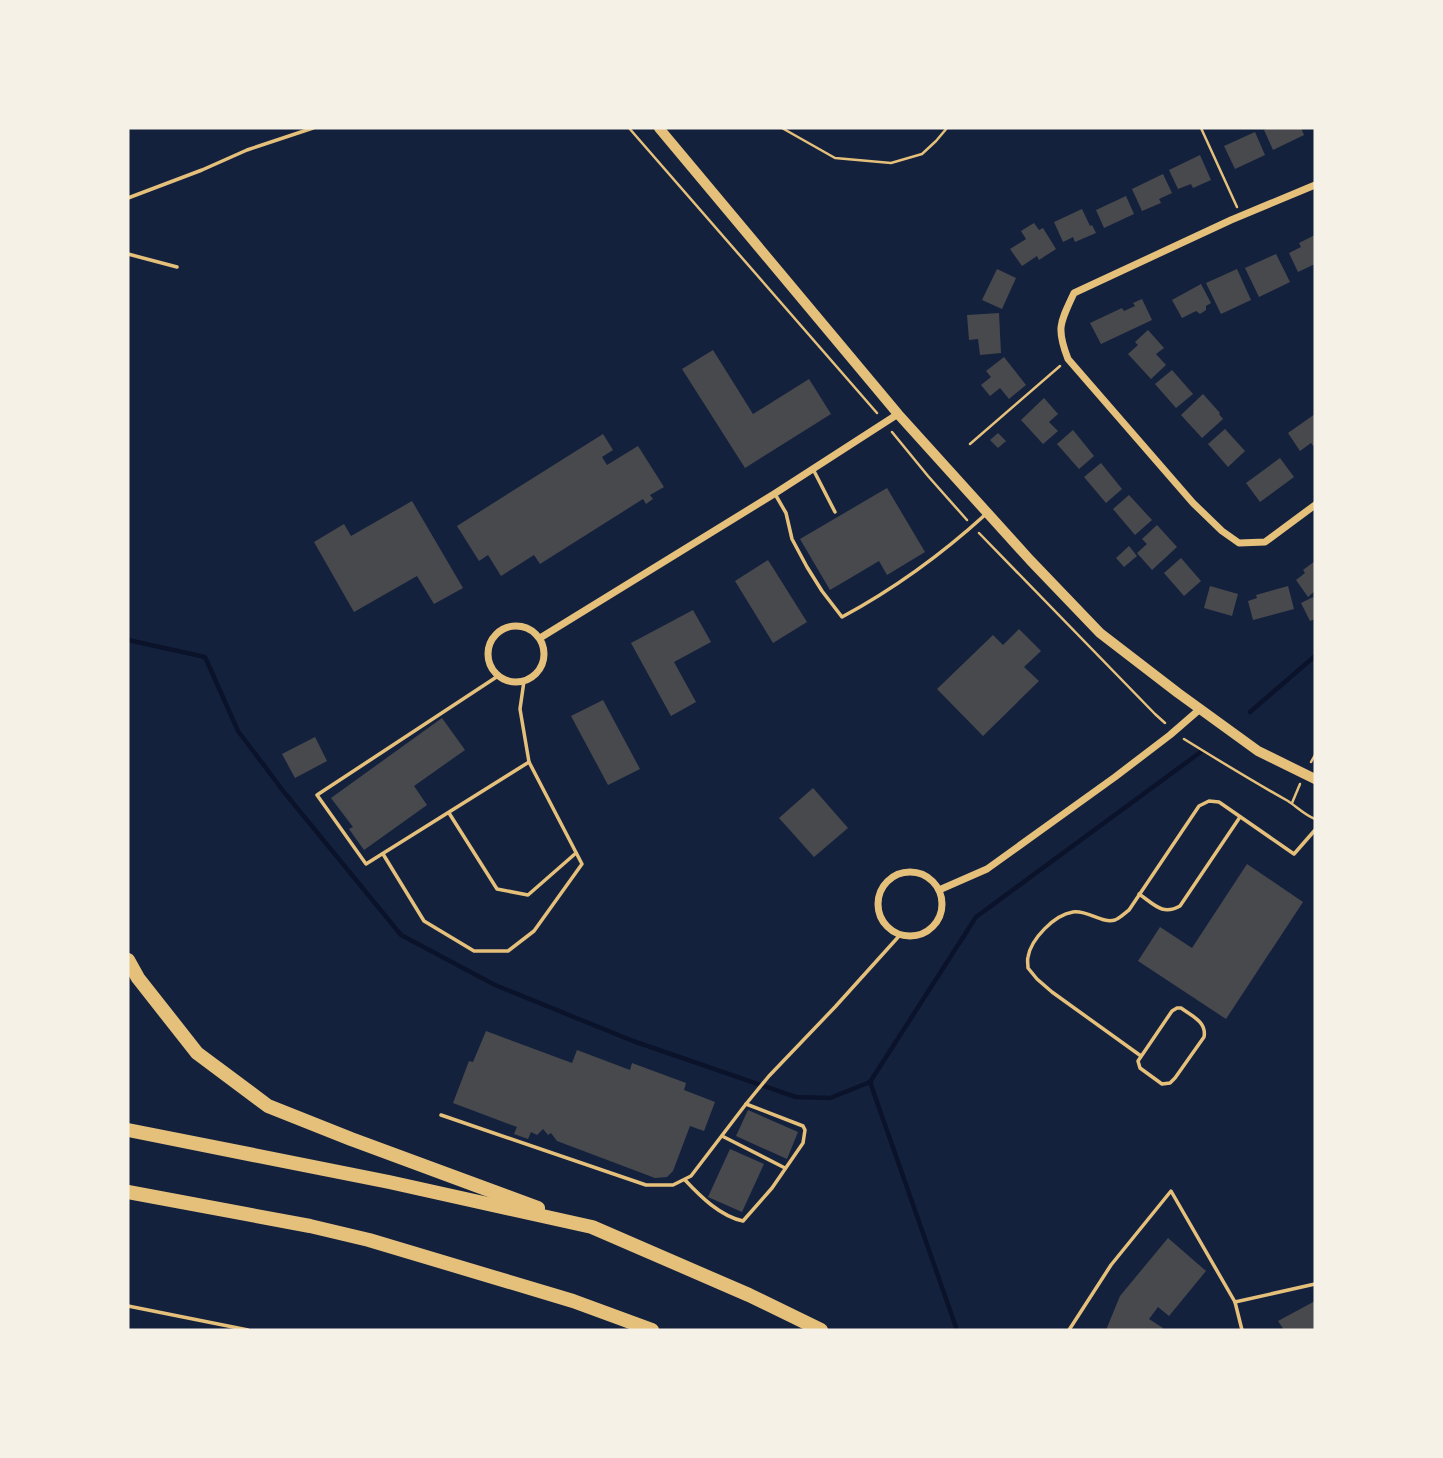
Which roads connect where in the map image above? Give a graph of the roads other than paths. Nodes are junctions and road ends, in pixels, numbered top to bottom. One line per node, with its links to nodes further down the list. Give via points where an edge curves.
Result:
1 (313, 128): 4 (lane)
2 (659, 128): 7 (main road)
3 (1315, 185): 10 (street, via 1074,293 1060,323 1068,359 1222,531 1239,543 1265,542)
4 (128, 198)
5 (128, 254): 6 (lane)
6 (177, 267)
7 (898, 414): 8 (street); 12 (main road)
8 (813, 469): 9 (street); 11 (lane)
9 (775, 494): 12 (lane, via 807,567 842,617 938,555); 13 (street)
10 (1315, 505)
11 (835, 512)
12 (987, 513): 16 (main road, via 1100,633)
13 (540, 638): 14 (street, via 514,625 496,633 488,660); 15 (street, via 543,663)
14 (499, 676): 15 (street, via 506,681); 23 (lane, via 317,795 366,864)
15 (524, 681): 17 (lane, via 520,709)
16 (1200, 709): 18 (main road, via 1258,751); 24 (street, via 1115,777 986,869)
17 (529, 762): 19 (lane); 22 (lane)
18 (1315, 779)
19 (449, 813): 22 (lane, via 497,889 528,895); 23 (lane)
20 (1240, 817): 21 (lane, via 1294,854); 25 (lane, via 1219,802 1199,806); 25 (lane, via 1180,906 1163,911)
21 (1315, 830)
22 (576, 853): 23 (lane, via 582,864 534,931 508,951 474,950 424,921)
23 (383, 854)
24 (939, 890): 26 (street, via 943,908 935,925 919,935); 26 (street, via 928,877 910,872 886,882 878,899 880,916)
25 (1139, 894): 28 (lane, via 1116,919 1106,921 1072,912 1055,919 1038,936 1028,955 1028,968 1052,992)
26 (900, 934): 29 (lane)
27 (128, 960): 36 (highway, via 197,1053 268,1105)
28 (1141, 1056): 28 (lane, via 1140,1068 1162,1084 1170,1083 1204,1037 1204,1025 1181,1008 1172,1011)
29 (747, 1102): 32 (lane); 33 (lane, via 803,1126 803,1143)
30 (441, 1115): 34 (lane, via 646,1185 673,1185)
31 (128, 1130): 36 (highway)
32 (722, 1136): 33 (lane); 34 (lane)
33 (785, 1168): 34 (lane, via 743,1221 702,1199)
34 (684, 1180)
35 (128, 1192): 41 (highway, via 369,1240 573,1301)
36 (592, 1227): 42 (highway)
37 (1315, 1284): 38 (lane)
38 (1235, 1302): 43 (lane, via 1171,1191 1111,1265); 44 (lane)
39 (128, 1306): 40 (lane)
40 (248, 1330)
41 (652, 1330)
42 (821, 1330)
43 (1069, 1330)
44 (1242, 1330)

